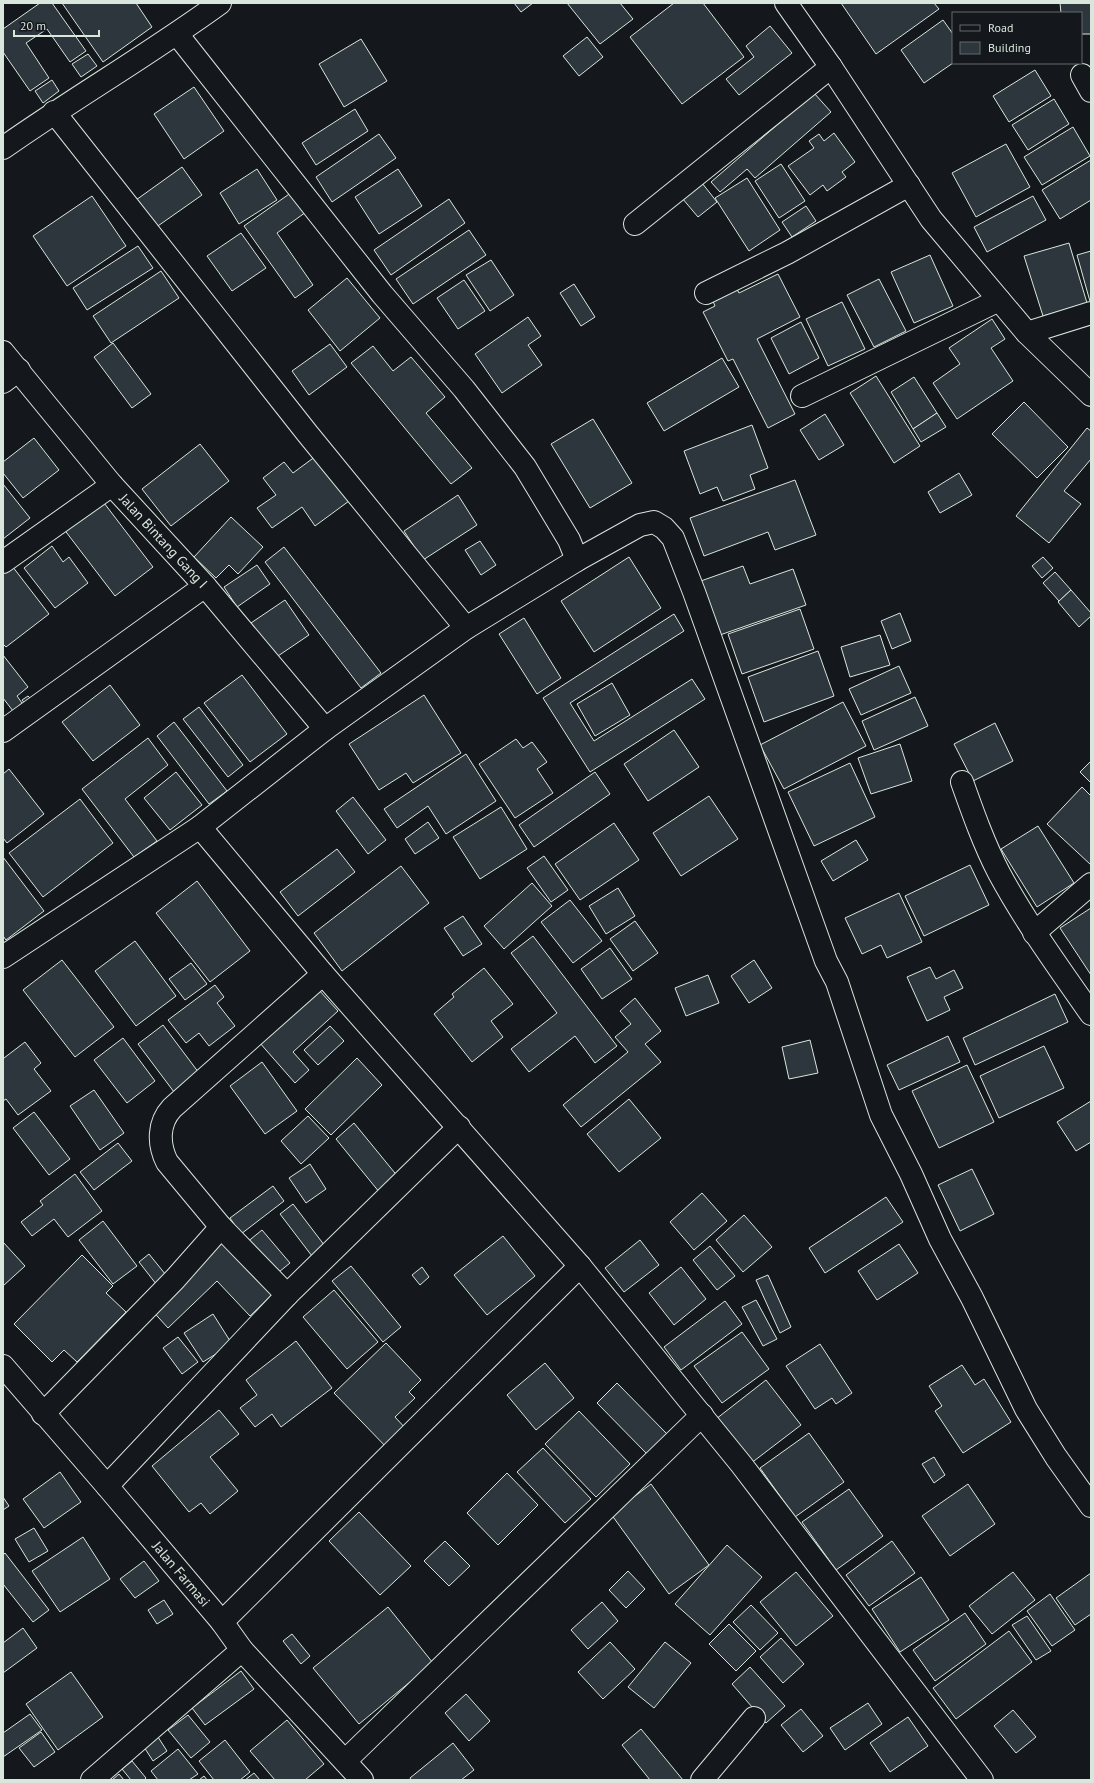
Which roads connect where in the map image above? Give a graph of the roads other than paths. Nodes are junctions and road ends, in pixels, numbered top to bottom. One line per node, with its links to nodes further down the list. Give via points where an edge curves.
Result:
1 (220, 3): 3 (street)
2 (786, 3): 4 (street)
3 (177, 34): 5 (street); 18 (street, via 382,294 464,390 525,467 569,540)
4 (832, 67): 7 (street); 8 (street)
5 (54, 112): 6 (street); 21 (street, via 307,433)
6 (3, 148)
7 (909, 185): 9 (street, via 788,252); 10 (street, via 931,218)
8 (635, 224)
9 (706, 293)
10 (999, 300): 12 (street); 16 (street)
11 (1091, 313): 12 (street)
12 (1027, 333): 15 (street)
13 (3, 352): 14 (street, Jalan Bintang Gang I)
14 (11, 376): 17 (street, Jalan Bintang Gang I)
15 (1091, 395)
16 (802, 396)
17 (112, 485): 19 (street); 20 (street, Jalan Bintang Gang I)
18 (577, 560): 21 (street); 39 (street, via 640,525 654,522 673,538 826,961 837,982 882,1115 940,1239 1026,1409 1056,1458)
19 (3, 562)
20 (204, 586): 22 (street, Jalan Bintang Gang I); 23 (street)
21 (466, 628): 22 (street)
22 (325, 729): 25 (street)
23 (3, 731)
24 (962, 782): 27 (street, via 999,872)
25 (200, 827): 28 (street); 29 (street)
26 (1091, 884): 27 (street)
27 (1034, 933): 30 (street)
28 (3, 958)
29 (323, 974): 31 (street); 32 (street, via 164,1116 161,1125 162,1154)
30 (1091, 1014)
31 (459, 1127): 33 (street); 34 (street)
32 (222, 1227): 34 (street); 36 (street)
33 (580, 1266): 37 (street); 40 (street)
34 (287, 1295): 38 (street)
35 (3, 1366): 36 (street, Jalan Farmasi)
36 (44, 1414): 38 (street, Jalan Farmasi)
37 (702, 1416): 43 (street); 47 (street)
38 (107, 1486): 40 (street, Jalan Farmasi)
39 (1091, 1506)
40 (222, 1622): 41 (street, Jalan Farmasi)
41 (242, 1650): 43 (street, Jalan Farmasi); 44 (street)
42 (754, 1718): 46 (street)
43 (345, 1761): 45 (street, Jalan Farmasi)
44 (92, 1780)
45 (362, 1780)
46 (702, 1780)
47 (982, 1780)

